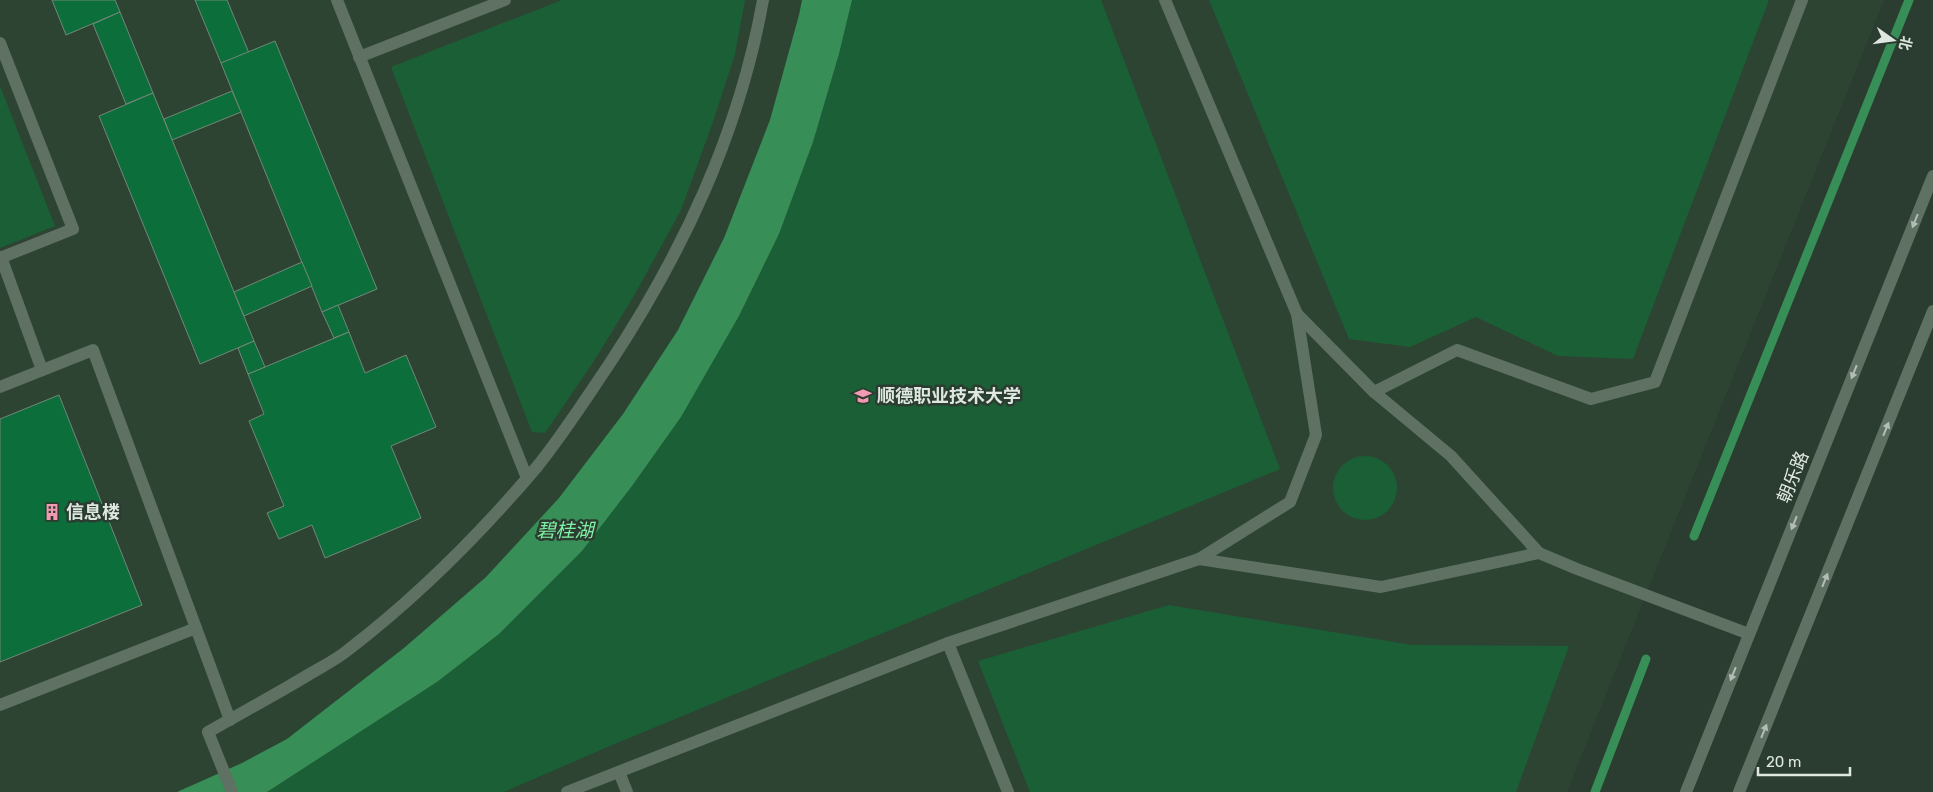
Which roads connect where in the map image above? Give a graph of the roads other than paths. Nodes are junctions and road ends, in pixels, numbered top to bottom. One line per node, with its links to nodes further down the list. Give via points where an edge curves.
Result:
1 (337, 0): 7 (street)
2 (505, 0): 7 (street)
3 (763, 0): 15 (street, via 734,116 692,220 642,315)
4 (1165, 0): 11 (street)
5 (1802, 0): 14 (street, via 1655,382 1592,399 1457,350)
6 (0, 43): 9 (street, via 73,229)
7 (359, 57): 15 (street)
8 (1933, 176): 19 (street, 朝乐路, one-way to 19)
9 (0, 258): 12 (street)
10 (1933, 311): 29 (street, one-way to 10)
11 (1297, 314): 14 (street); 17 (street, via 1316,435 1290,502)
12 (42, 370): 13 (street); 18 (street, via 93,350)
13 (0, 387)
14 (1374, 392): 16 (street, via 1451,456)
15 (527, 478): 22 (street, via 468,543 402,607 346,652)
16 (1539, 553): 17 (street, via 1381,587); 19 (street)
17 (1199, 559): 20 (street)
18 (196, 628): 21 (street); 22 (street)
19 (1749, 634): 28 (street, 朝乐路, one-way to 28)
20 (948, 643): 23 (street); 27 (street)
21 (0, 705)
22 (230, 720): 24 (street, via 208,732)
23 (619, 772): 25 (street); 26 (street)
24 (232, 792)
25 (567, 792)
26 (627, 792)
27 (1008, 792)
28 (1686, 792)
29 (1739, 792)

